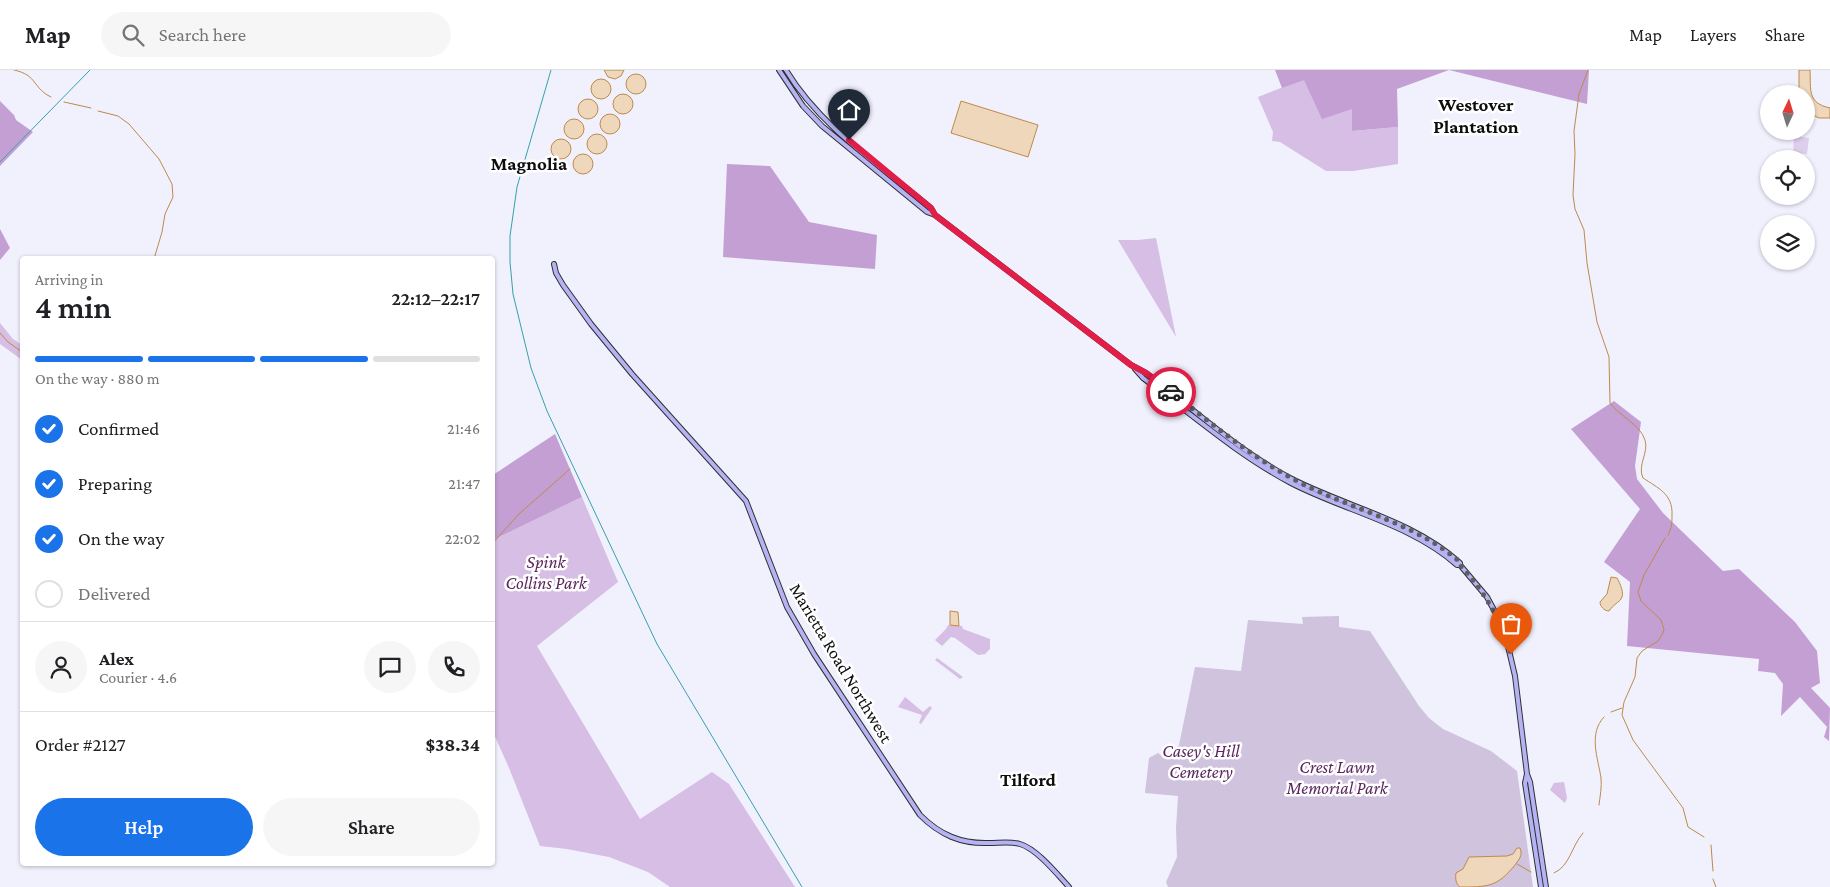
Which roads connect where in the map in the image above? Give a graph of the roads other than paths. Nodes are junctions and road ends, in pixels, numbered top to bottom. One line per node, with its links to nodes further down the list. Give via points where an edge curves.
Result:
1 (779, 70): 3 (main road, via 810,114 875,170)
2 (786, 70): 3 (main road, via 812,107 931,208)
3 (935, 215): 5 (main road, via 1268,465 1316,490 1422,536 1460,562 1496,613 1508,642)
4 (554, 264): 6 (main road, Marietta Road Northwest, via 563,284 603,339 746,502 787,607 814,654 920,815 939,832 960,841 1025,846)
5 (1526, 774): 7 (main road); 8 (main road, via 1530,782)
6 (1069, 887)
7 (1541, 887)
8 (1546, 887)

